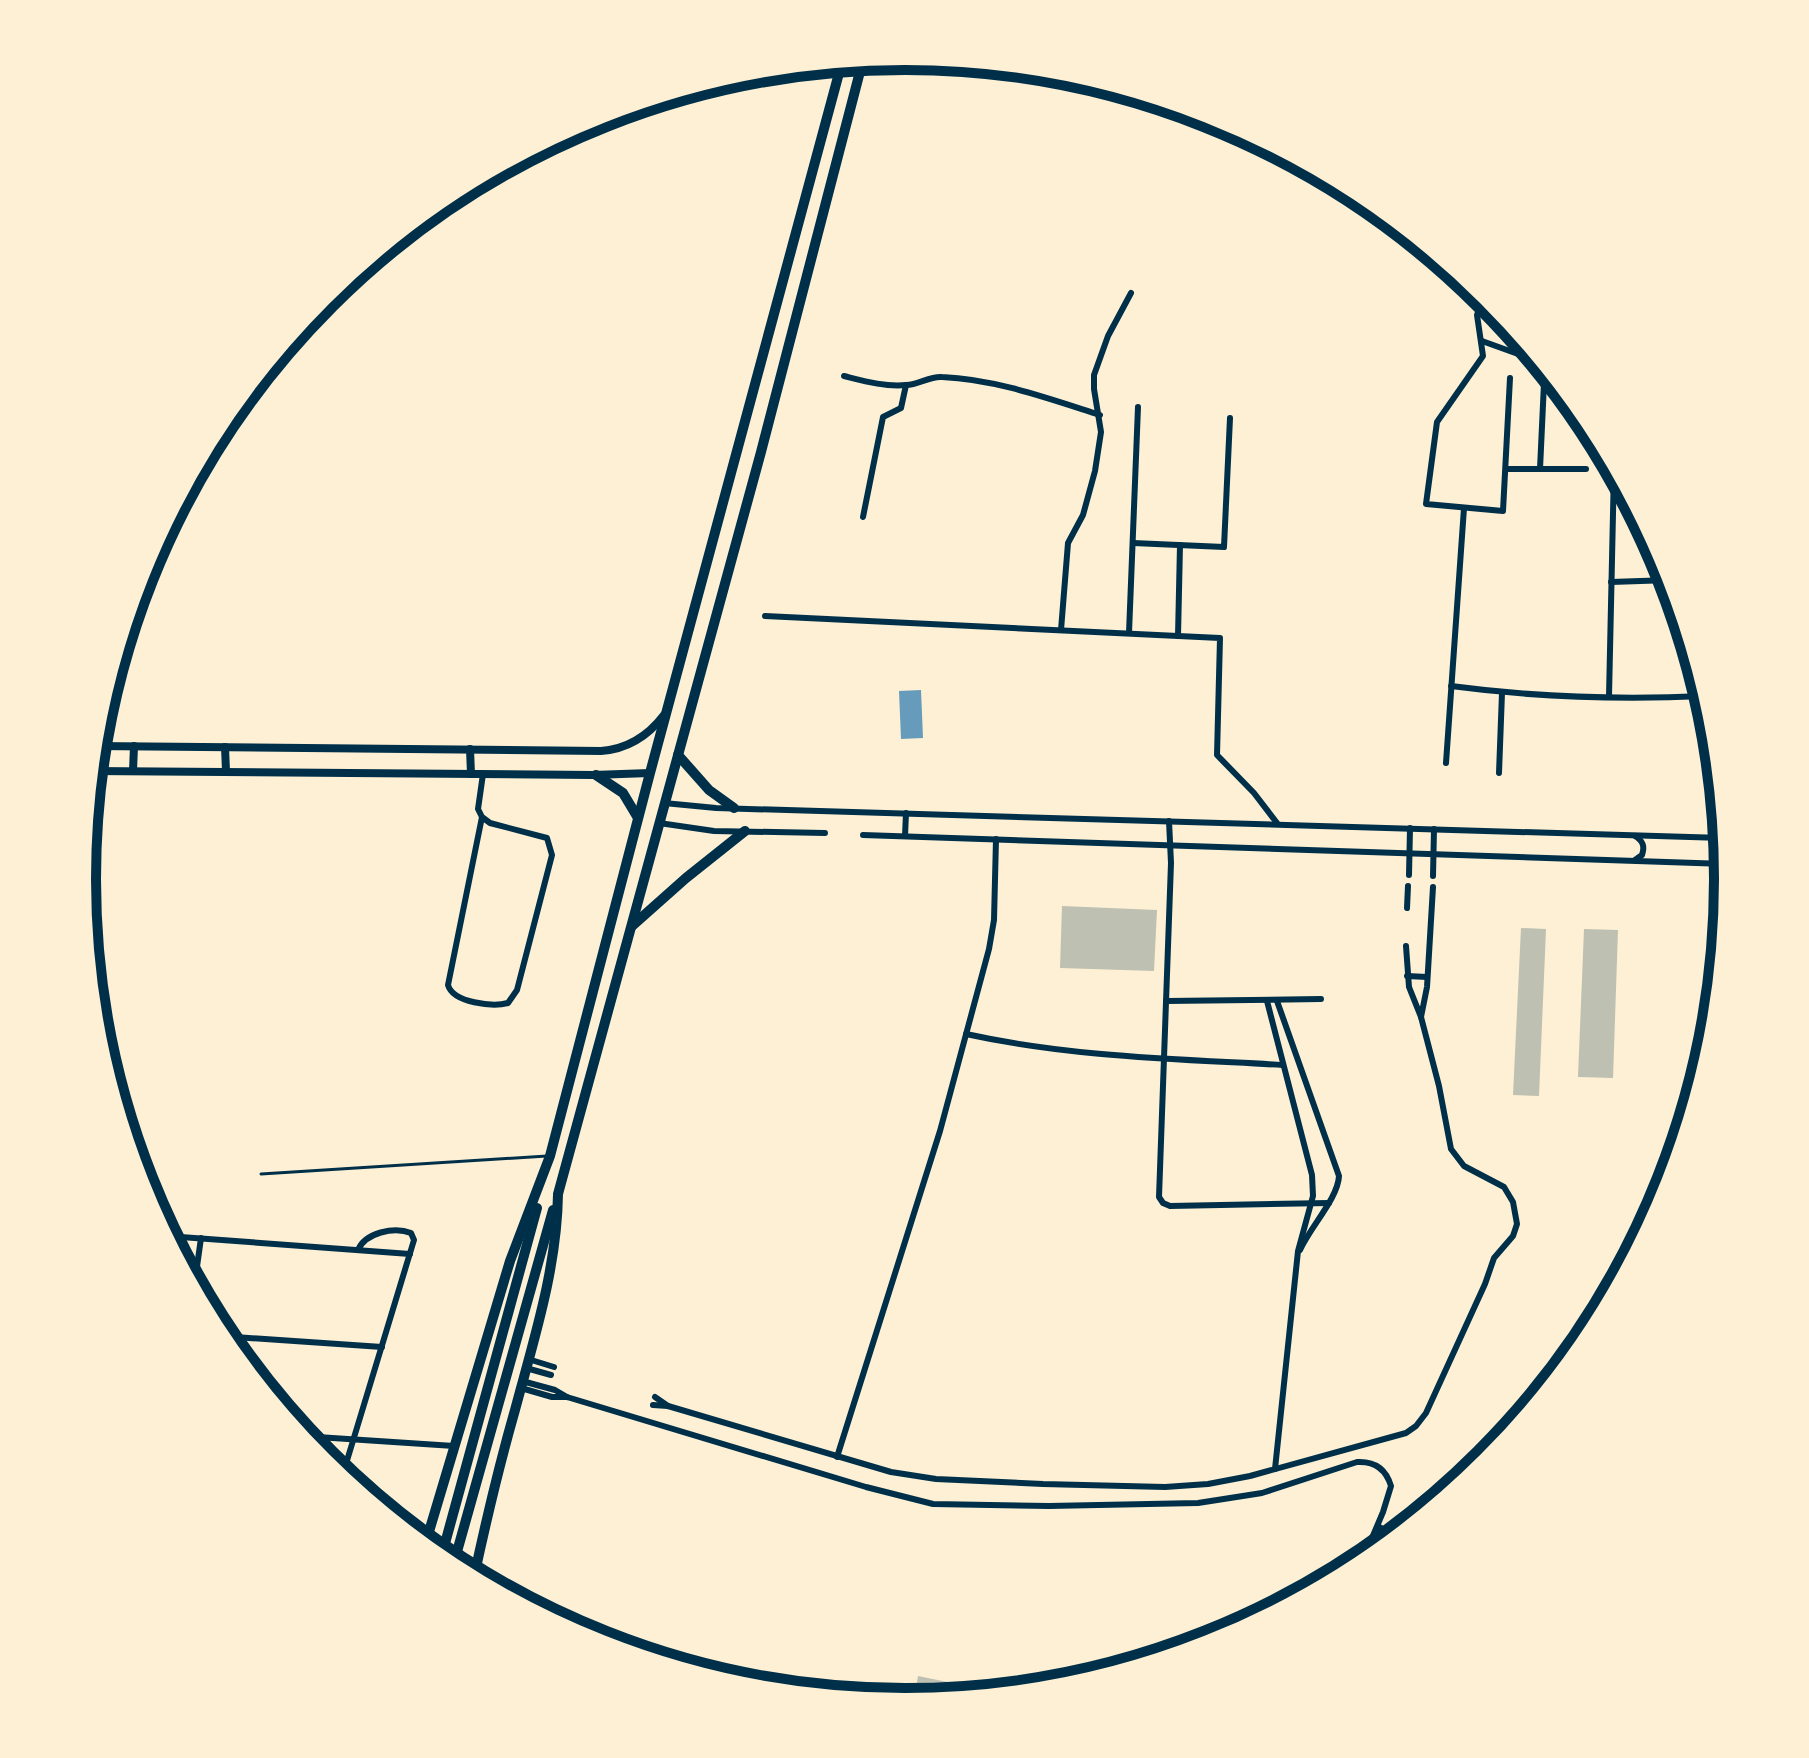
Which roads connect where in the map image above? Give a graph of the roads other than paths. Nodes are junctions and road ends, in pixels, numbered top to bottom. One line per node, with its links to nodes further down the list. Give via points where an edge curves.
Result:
1 (860, 72): 37 (main road)
2 (839, 73): 32 (main road)
3 (1131, 293): 12 (street, via 1094,375)
4 (1479, 309): 5 (street)
5 (1482, 341): 6 (street); 18 (street, via 1483,356 1437,422 1426,504)
6 (1520, 355)
7 (844, 376): 10 (street)
8 (1510, 378): 14 (street)
9 (1544, 384): 15 (street)
10 (906, 385): 12 (street, via 952,378 1023,390); 19 (street, via 901,408 883,417)
11 (1138, 407): 20 (street)
12 (1100, 415): 25 (street, via 1095,471 1083,515 1068,543)
13 (1230, 418): 21 (street, via 1224,547)
14 (1507, 469): 15 (street); 18 (street, via 1503,511)
15 (1540, 469): 16 (street)
16 (1586, 469)
17 (1615, 494): 23 (street)
18 (1464, 508): 28 (street)
19 (863, 517)
20 (1133, 543): 21 (street); 26 (street)
21 (1180, 545): 27 (street)
22 (1656, 580): 23 (street)
23 (1611, 582): 30 (street)
24 (765, 616): 25 (street)
25 (1061, 630): 26 (street)
26 (1129, 633): 27 (street)
27 (1178, 636): 54 (street, via 1220,638 1217,755)
28 (1451, 686): 29 (street); 38 (street)
29 (1502, 693): 30 (street); 43 (street)
30 (1609, 696): 31 (street)
31 (1692, 696)
32 (671, 704): 36 (street, via 644,736 611,750); 42 (main road)
33 (107, 746): 34 (street)
34 (134, 746): 35 (street); 40 (street)
35 (225, 747): 36 (street); 41 (street)
36 (470, 749): 44 (street)
37 (678, 755): 47 (main road); 48 (main road, via 709,790)
38 (1446, 763)
39 (102, 771): 40 (street)
40 (133, 771): 41 (street)
41 (226, 771): 44 (street)
42 (650, 773): 46 (street); 51 (main road)
43 (1499, 773)
44 (471, 774): 45 (street)
45 (483, 774): 46 (street); 50 (street, via 478,809)
46 (596, 775): 51 (main road, via 623,793)
47 (664, 803): 48 (street); 53 (main road)
48 (734, 808): 49 (street)
49 (906, 813): 52 (street); 60 (street)
50 (482, 817): 50 (street, via 448,985 456,997 496,1006 508,1003 517,990 552,855 547,838)
51 (638, 819): 86 (main road)
52 (1169, 821): 54 (street); 64 (street)
53 (659, 823): 57 (street); 74 (main road)
54 (1277, 824): 55 (street)
55 (1410, 828): 56 (street); 65 (street)
56 (1434, 829): 61 (street); 66 (street)
57 (745, 831): 58 (street); 74 (main road)
58 (825, 833)
59 (863, 835): 60 (street)
60 (905, 836): 63 (street)
61 (1635, 836): 62 (street); 67 (street, via 1644,850)
62 (1712, 838)
63 (996, 839): 64 (street); 83 (street, via 993,930)
64 (1169, 845): 65 (street); 79 (street)
65 (1409, 855): 66 (street); 69 (street)
66 (1434, 856): 67 (street); 70 (street)
67 (1631, 861): 68 (street)
68 (1713, 864)
69 (1409, 875)
70 (1433, 876)
71 (1408, 886): 73 (street)
72 (1433, 887): 77 (street)
73 (1407, 908)
74 (630, 928): 89 (main road)
75 (1406, 946): 76 (street)
76 (1407, 976): 77 (street); 82 (street)
77 (1427, 977): 82 (street)
78 (1321, 999): 81 (street)
79 (1166, 1001): 80 (street); 84 (street)
80 (1267, 1001): 81 (street); 85 (street)
81 (1277, 1001): 91 (street, via 1339,1170)
82 (1421, 1017): 109 (street, via 1451,1149 1464,1166 1504,1187 1513,1202 1516,1230 1494,1258 1416,1426 1395,1437)
83 (966, 1034): 84 (street, via 1044,1050); 107 (street)
84 (1164, 1058): 85 (street); 90 (street, via 1158,1193 1163,1203)
85 (1283, 1065): 90 (street, via 1312,1175)
86 (550, 1156): 87 (lane); 88 (main road)
87 (261, 1174)
88 (542, 1183): 106 (main road, via 510,1261); 114 (main road)
89 (558, 1194): 100 (main road, via 554,1255); 115 (main road)
90 (1311, 1203): 91 (street); 96 (street)
91 (1329, 1203): 96 (street)
92 (179, 1237): 93 (street)
93 (201, 1238): 94 (street); 97 (street)
94 (358, 1250): 95 (street); 95 (street, via 370,1235 404,1231 414,1240)
95 (410, 1254): 99 (street)
96 (1296, 1261): 109 (street)
97 (197, 1269)
98 (239, 1337): 99 (street)
99 (382, 1347): 105 (street)
100 (527, 1364): 101 (street); 102 (main road)
101 (553, 1371)
102 (521, 1385): 110 (street, via 933,1504 1198,1503 1262,1493 1369,1462 1383,1470 1391,1486); 116 (main road)
103 (654, 1401): 107 (street)
104 (319, 1437): 105 (street)
105 (354, 1439): 106 (street); 108 (street)
106 (455, 1446): 111 (main road)
107 (837, 1457): 109 (street, via 921,1477 1043,1484 1194,1486)
108 (346, 1464)
109 (1275, 1469)
110 (1378, 1526): 112 (street); 113 (street)
111 (429, 1530)
112 (1384, 1530)
113 (1372, 1539)
114 (445, 1545)
115 (457, 1553)
116 (477, 1566)

